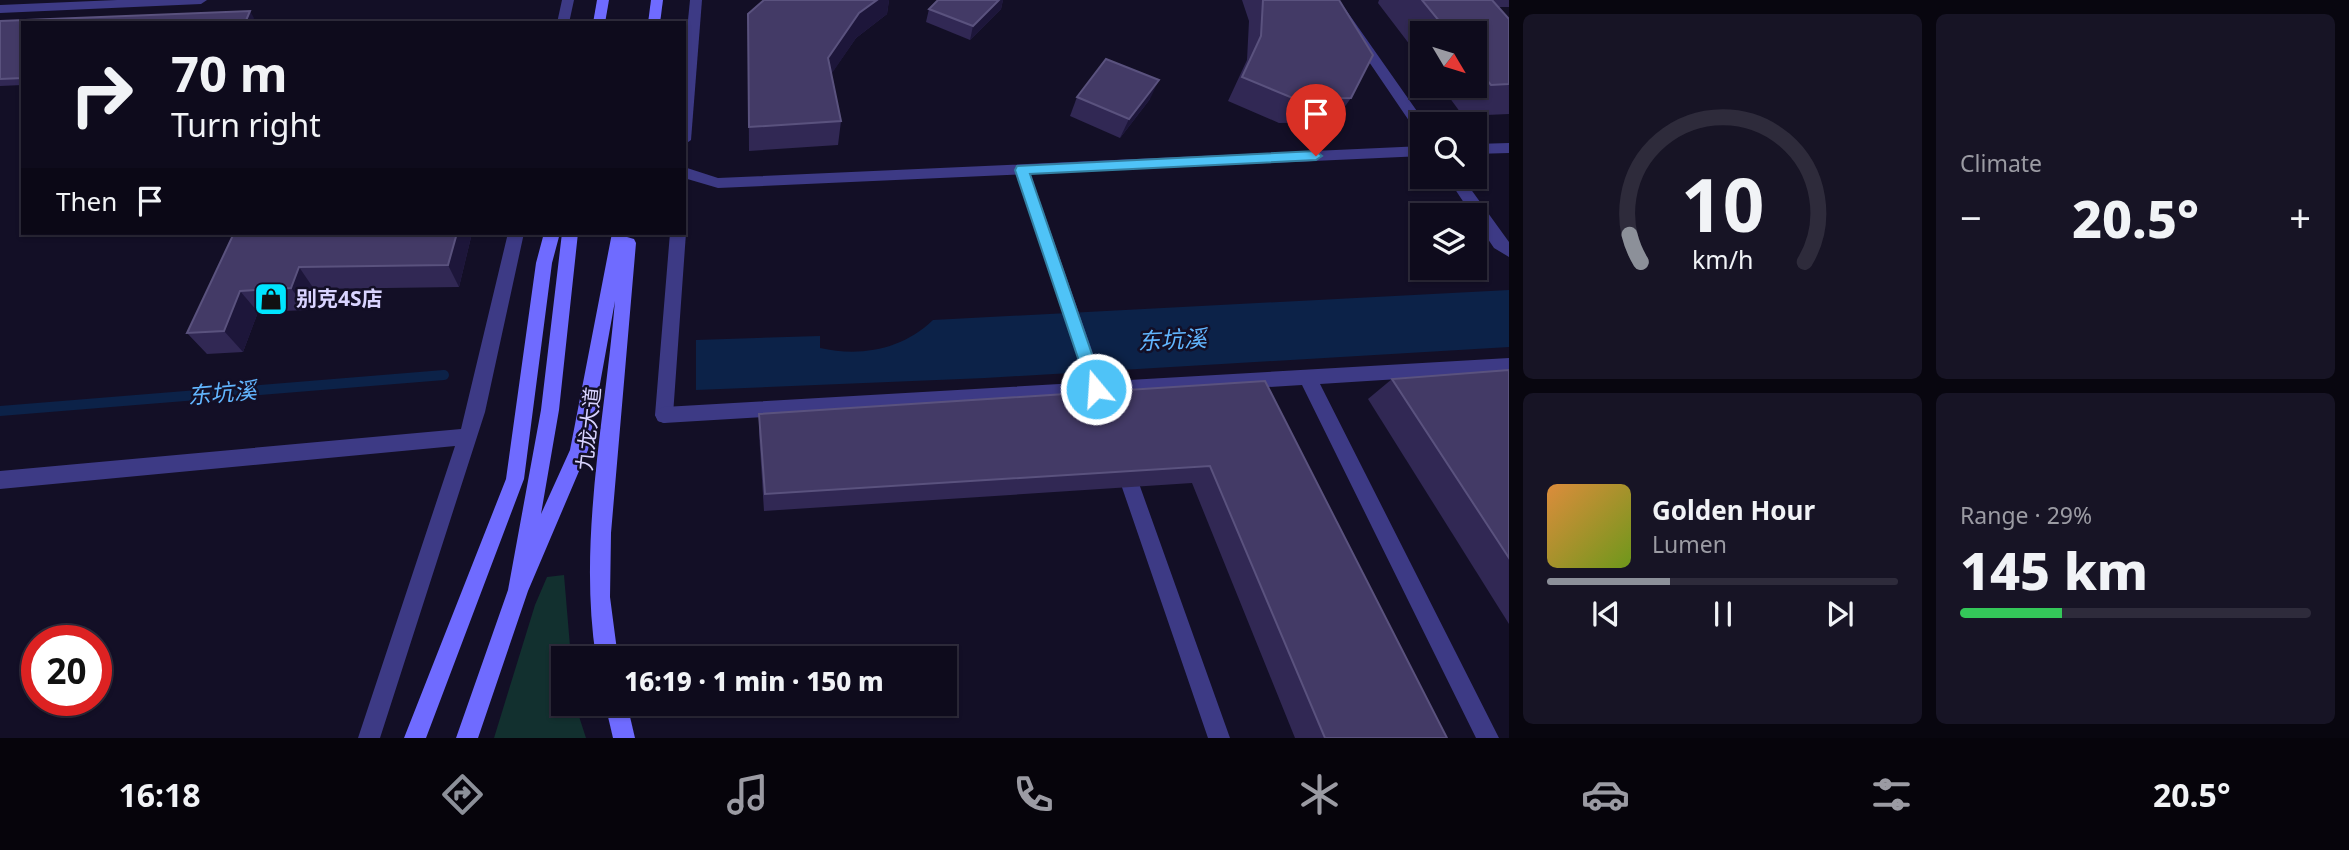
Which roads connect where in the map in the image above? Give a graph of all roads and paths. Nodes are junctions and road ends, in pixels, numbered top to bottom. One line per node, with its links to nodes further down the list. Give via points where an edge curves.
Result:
1 (201, 0): 7 (street)
2 (568, 0): 8 (street)
3 (603, 0): 9 (main road)
4 (657, 0): 10 (main road)
5 (696, 0): 12 (street)
6 (1333, 0): 11 (street)
7 (0, 9)
8 (563, 21)
9 (600, 21)
10 (654, 21)
11 (1410, 112)
12 (686, 117)
13 (1509, 148): 14 (street)
14 (1487, 149)
15 (1410, 151): 16 (street)
16 (1022, 170): 17 (street, via 718,183); 28 (street)
17 (686, 173)
18 (1462, 189): 25 (street)
19 (516, 235): 29 (street)
20 (551, 235): 35 (main road, via 515,479)
21 (570, 235): 31 (main road, via 550,410)
22 (620, 235): 31 (main road, via 579,450)
23 (629, 235): 32 (main road, 九龙大道, via 601,519)
24 (678, 235): 28 (street, via 664,415)
25 (1509, 250)
26 (1509, 365): 27 (street)
27 (1307, 376): 28 (street); 39 (street)
28 (1096, 389): 38 (street)
29 (467, 437): 30 (street); 34 (street)
30 (0, 480)
31 (518, 590): 36 (main road)
32 (604, 646)
33 (619, 716): 37 (main road)
34 (369, 738)
35 (415, 738)
36 (467, 738)
37 (624, 738)
38 (1219, 738)
39 (1488, 738)

